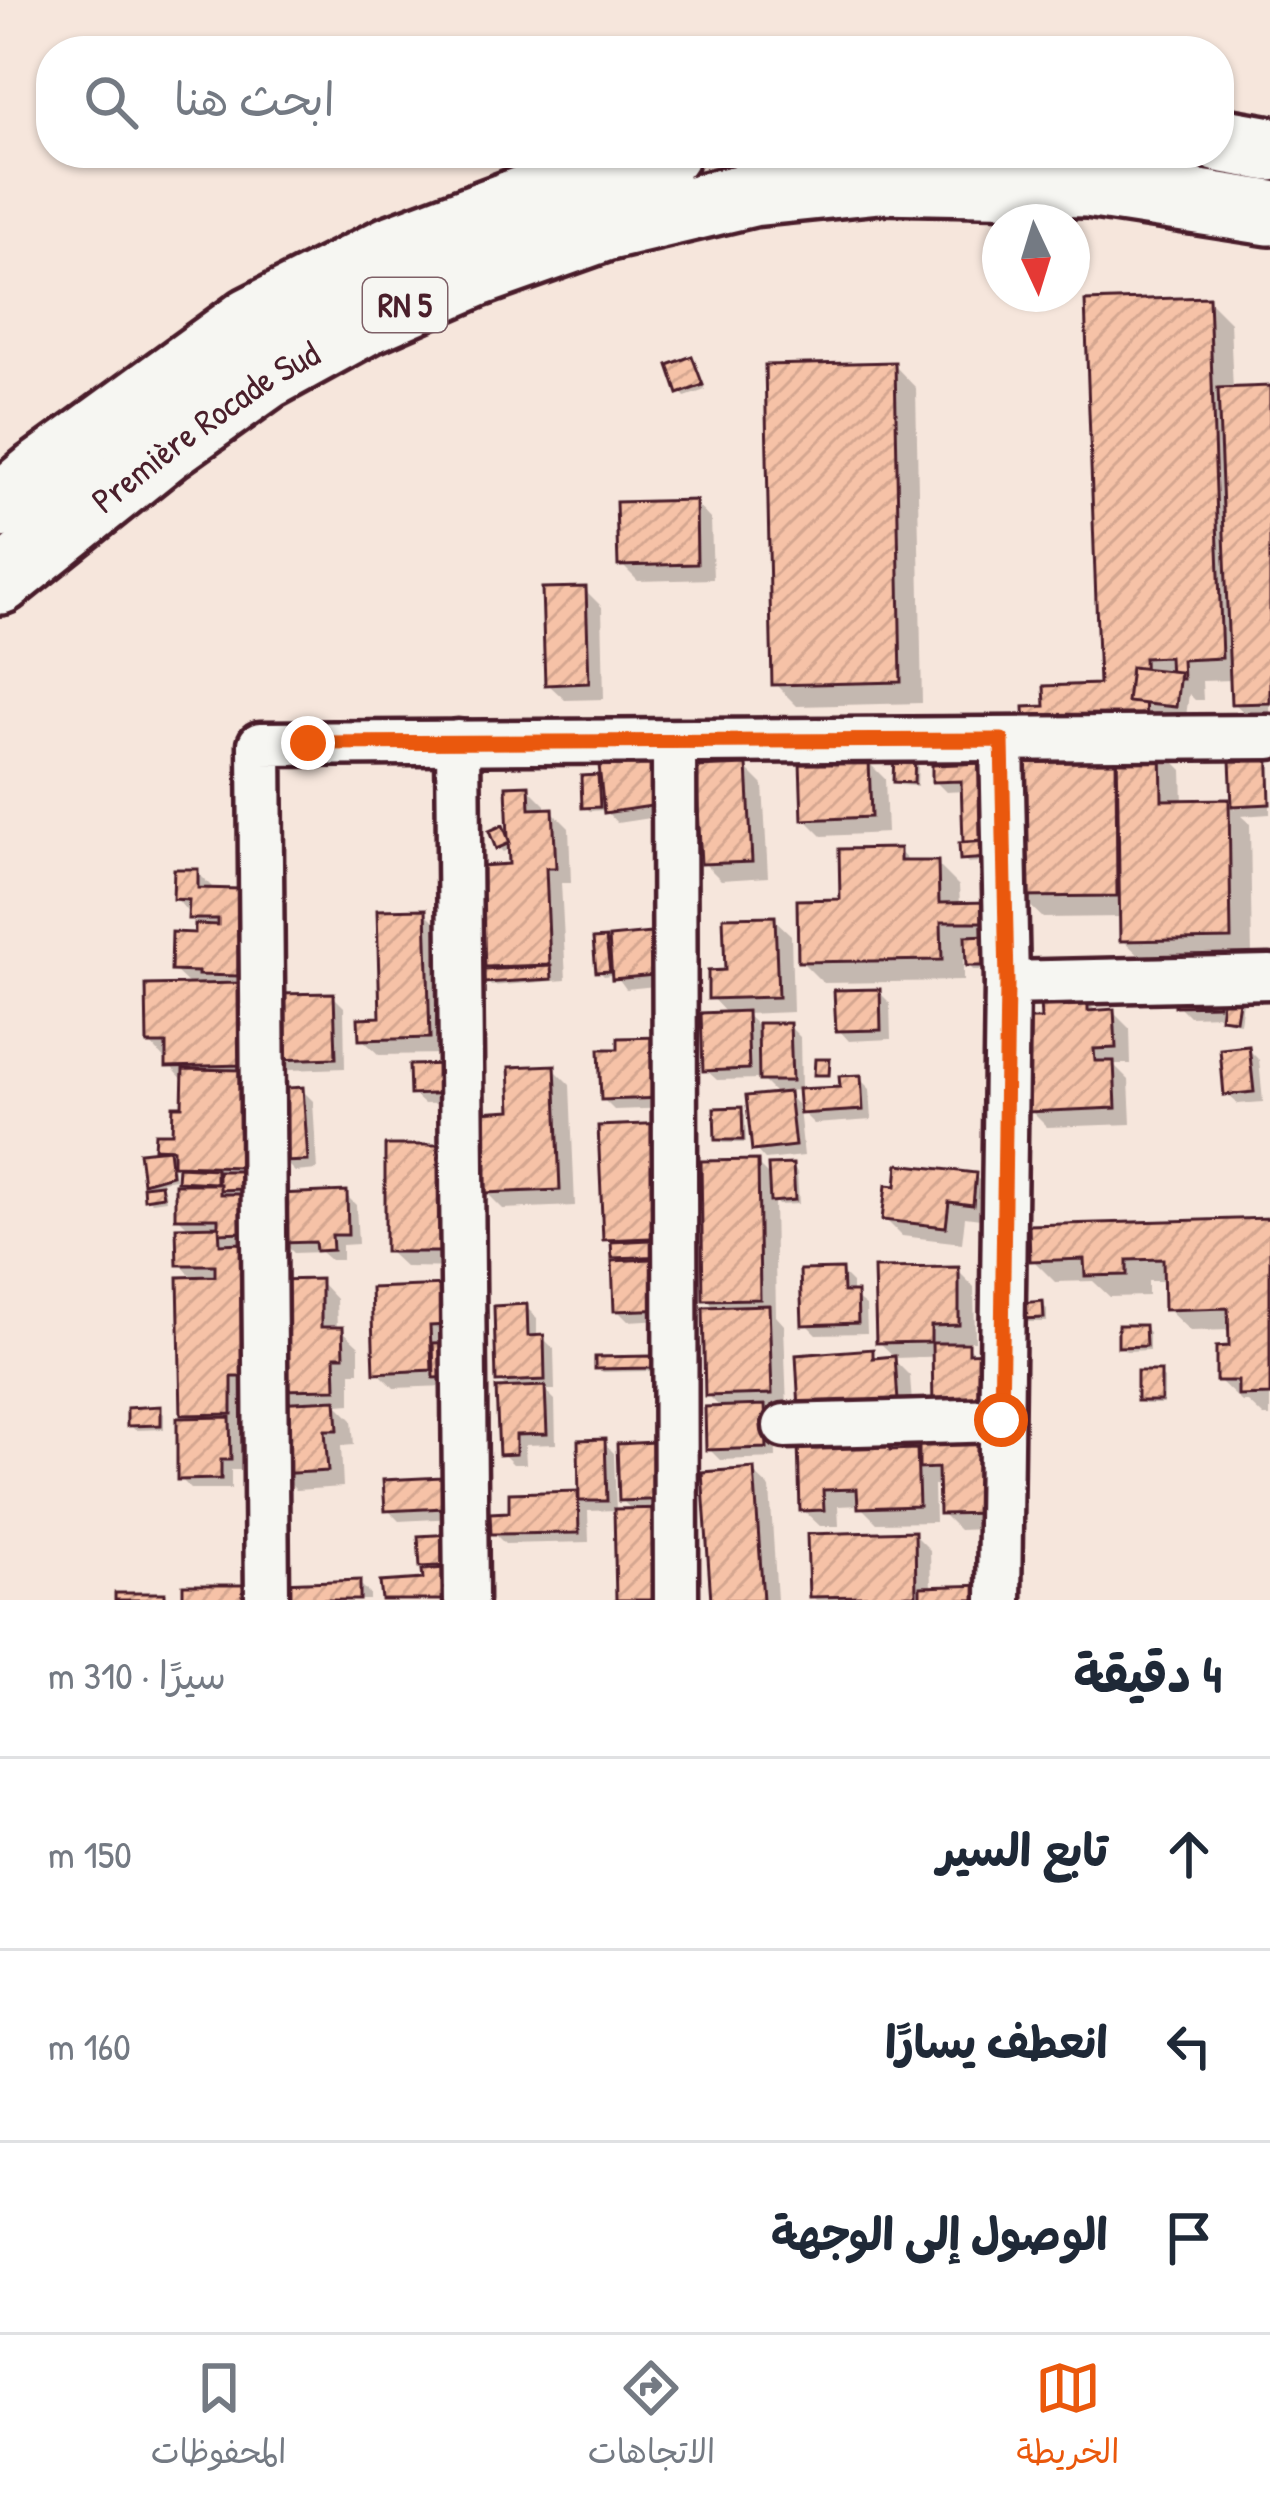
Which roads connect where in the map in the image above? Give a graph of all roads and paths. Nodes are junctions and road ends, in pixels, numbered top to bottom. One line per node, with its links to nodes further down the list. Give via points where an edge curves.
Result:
1 (1234, 143): 2 (highway)
2 (1270, 149)
3 (616, 168): 5 (highway, Première Rocade Sud / RN 5, via 389,249 251,319)
4 (1270, 213): 6 (highway, Première Rocade Sud / RN 5, via 1088,185 879,181 752,194 604,229 367,322 265,378)
5 (0, 506)
6 (0, 582)
7 (1270, 737): 8 (street)
8 (1002, 740): 10 (street); 12 (street)
9 (458, 742): 10 (street); 15 (street, via 260,745); 16 (street)
10 (674, 742): 17 (street)
11 (1270, 977): 12 (street)
12 (1007, 983): 13 (street)
13 (1001, 1420): 14 (street); 18 (street)
14 (785, 1426)
15 (267, 1600)
16 (466, 1600)
17 (676, 1600)
18 (999, 1600)

